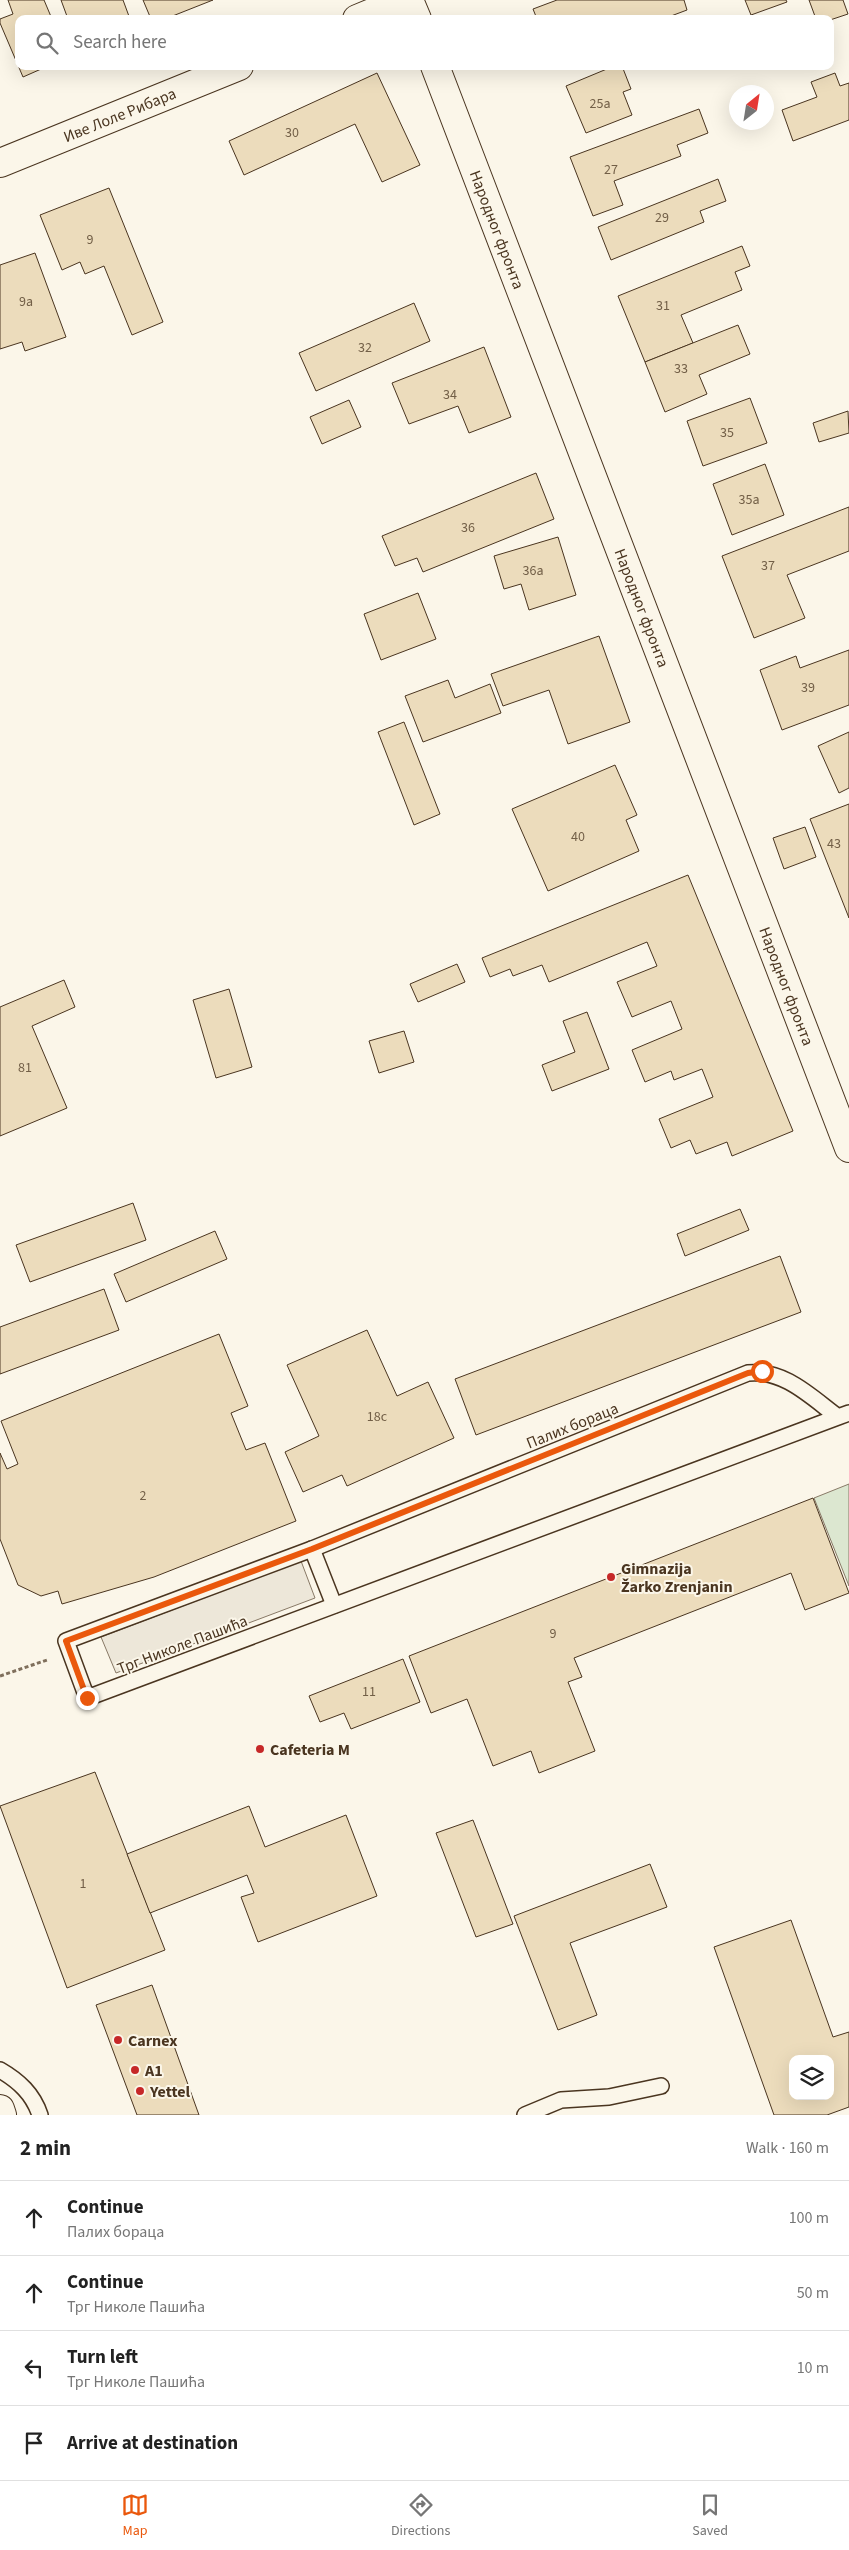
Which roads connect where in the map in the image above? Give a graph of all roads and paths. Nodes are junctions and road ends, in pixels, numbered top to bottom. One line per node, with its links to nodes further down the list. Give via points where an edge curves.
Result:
1 (403, 0): 3 (street)
2 (410, 0): 4 (street)
3 (367, 15)
4 (416, 15)
5 (229, 70): 7 (street, Иве Лоле Рибара)
6 (437, 70): 8 (street, Народног фронта)
7 (0, 163)
8 (849, 1148)
9 (844, 1415): 10 (lane, Палих бораца, via 788,1381 762,1371 748,1373); 11 (lane)
10 (312, 1549): 11 (lane); 12 (lane, via 66,1641)
11 (334, 1605): 12 (lane, Трг Николе Пашића, via 87,1698)
12 (70, 1652): 13 (path)
13 (0, 1676)
14 (0, 2070): 18 (lane, via 24,2087)
15 (661, 2086): 19 (lane, via 609,2097 561,2100)
16 (0, 2109): 17 (street)
17 (2, 2115)
18 (40, 2115)
19 (525, 2115)

